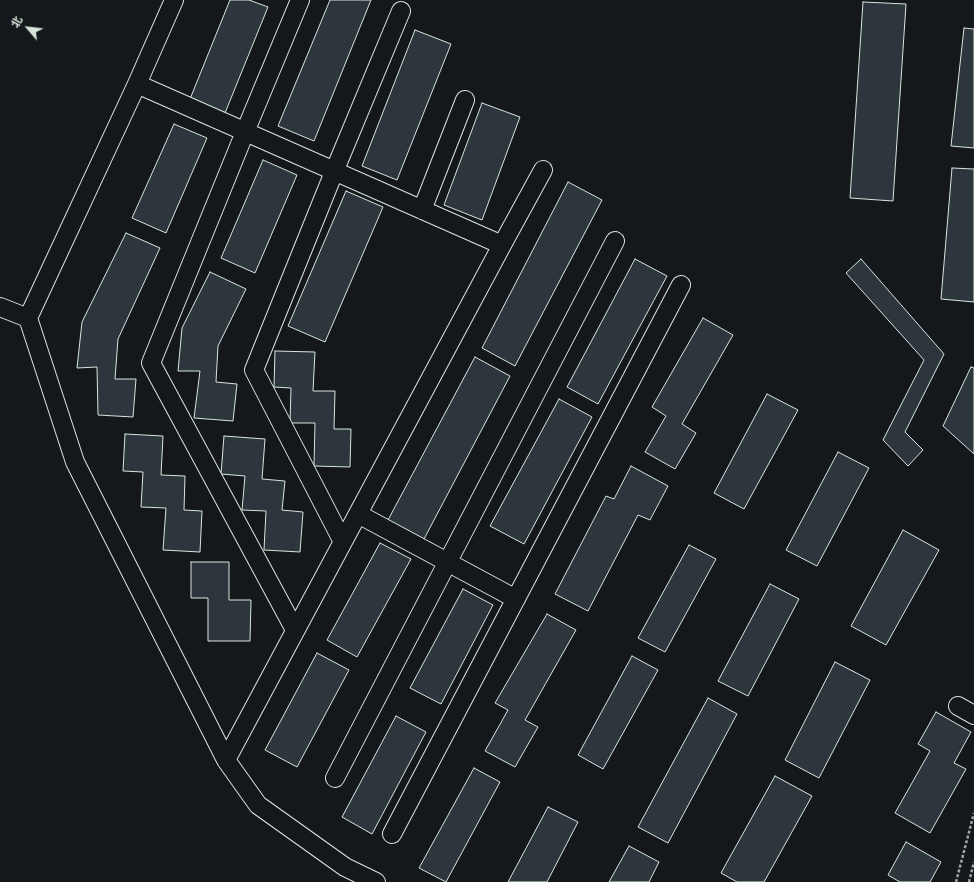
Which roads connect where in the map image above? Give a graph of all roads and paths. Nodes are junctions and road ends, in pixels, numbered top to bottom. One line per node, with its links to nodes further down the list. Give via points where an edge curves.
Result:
1 (174, 0): 4 (street)
2 (300, 0): 6 (street)
3 (401, 11): 8 (street)
4 (137, 84): 6 (street); 14 (street)
5 (465, 100): 9 (street)
6 (245, 132): 8 (street); 19 (street, via 151,363)
7 (543, 170): 11 (street)
8 (334, 172): 9 (street); 16 (street, via 254,370)
9 (422, 210): 11 (street)
10 (615, 241): 17 (street)
11 (502, 246): 15 (street)
12 (681, 285): 18 (street)
13 (0, 307): 14 (street)
14 (28, 318): 22 (street, via 75,462)
15 (358, 514): 16 (street); 17 (street)
16 (343, 542): 19 (street)
17 (447, 562): 18 (street); 23 (street)
18 (516, 599): 25 (street)
19 (295, 630): 22 (street)
20 (958, 706): 21 (street)
21 (974, 715)
22 (226, 760): 27 (street, via 258,805 346,867)
23 (335, 778)
24 (974, 813): 28 (path)
25 (392, 834)
26 (974, 862): 29 (path)
27 (376, 882)
28 (956, 882)
29 (969, 882)

